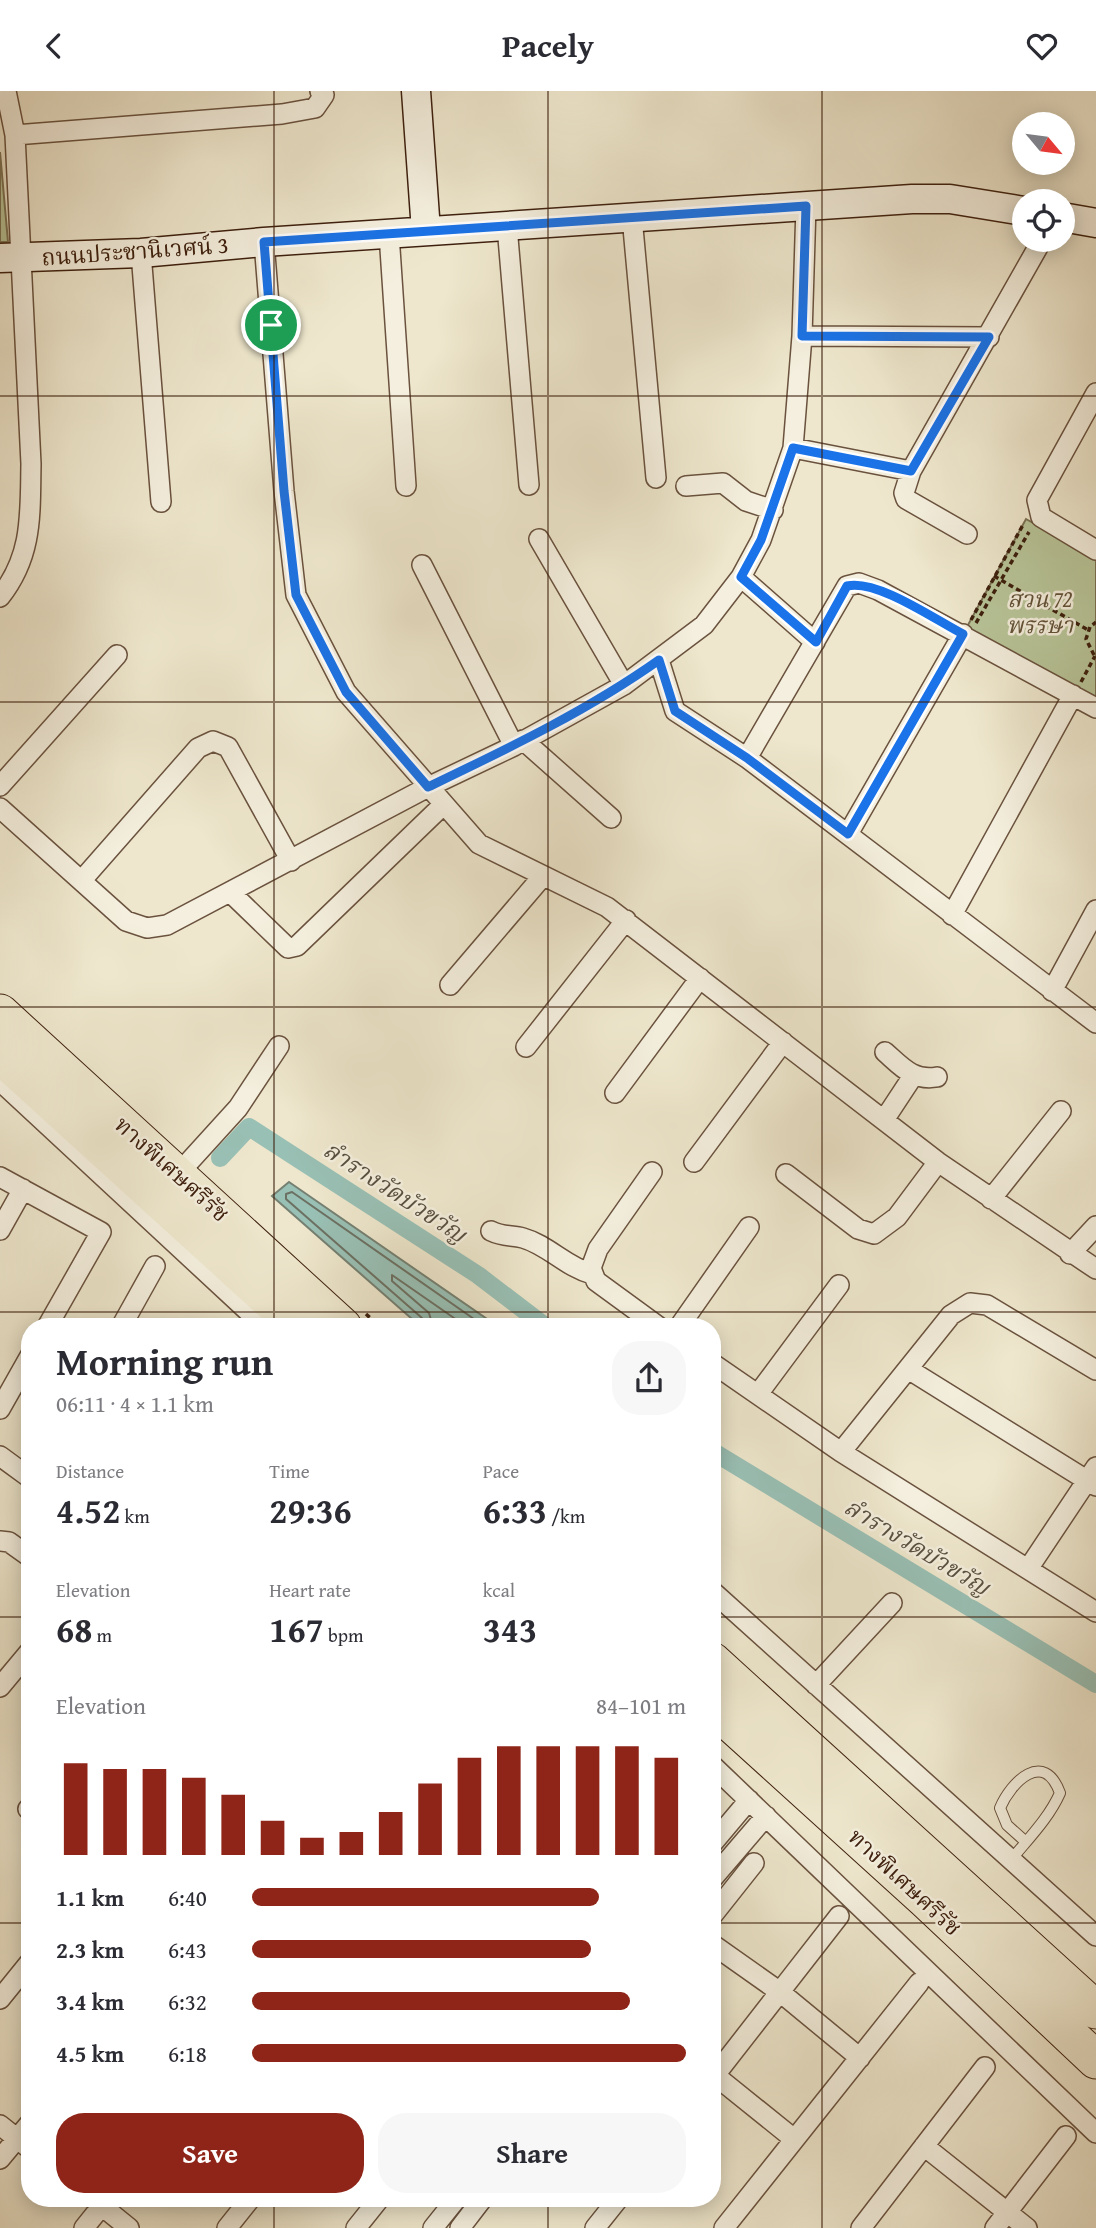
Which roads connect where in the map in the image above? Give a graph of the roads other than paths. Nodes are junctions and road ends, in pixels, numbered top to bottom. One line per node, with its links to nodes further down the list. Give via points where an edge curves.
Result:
1 (6, 91): 4 (street)
2 (320, 91): 4 (street, via 324,95 315,108 282,114)
3 (416, 91): 11 (street)
4 (15, 135): 16 (street)
5 (806, 206): 6 (street, ถนนประชานิเวศน์ 3, via 950,199); 7 (street, ถนนประชานิเวศน์ 3); 17 (street)
6 (1012, 209)
7 (632, 217): 10 (street, ถนนประชานิเวศน์ 3); 22 (street)
8 (1075, 219): 9 (street)
9 (1096, 223)
10 (507, 226): 11 (street, ถนนประชานิเวศน์ 3); 23 (street)
11 (426, 231): 12 (street, ถนนประชานิเวศน์ 3)
12 (389, 234): 13 (street, ถนนประชานิเวศน์ 3); 25 (street)
13 (264, 242): 15 (street, ถนนประชานิเวศน์ 3); 44 (street, via 296,595 346,692)
14 (1035, 252): 18 (street)
15 (141, 253): 16 (street, ถนนประชานิเวศน์ 3); 26 (street)
16 (10, 258): 33 (street, via 31,464 30,515 22,563)
17 (802, 336): 18 (street); 20 (street)
18 (989, 337): 21 (street)
19 (1096, 393): 30 (street, via 1037,500 1041,517)
20 (793, 448): 21 (street); 27 (street)
21 (911, 471): 28 (street, via 906,499)
22 (656, 478)
23 (529, 485)
24 (685, 486): 27 (street, via 723,483 746,501)
25 (406, 487)
26 (161, 502)
27 (773, 510): 32 (street)
28 (967, 534)
29 (539, 539): 38 (street)
30 (1096, 550)
31 (422, 565): 41 (street)
32 (741, 577): 35 (street); 37 (street, via 704,625)
33 (0, 597)
34 (968, 632): 35 (street, via 859,583 847,586); 39 (street); 48 (street)
35 (816, 642): 42 (street)
36 (117, 655): 43 (street)
37 (659, 660): 38 (street); 42 (street, via 675,711)
38 (624, 685): 41 (street)
39 (1073, 695): 40 (street); 54 (street)
40 (1096, 708)
41 (518, 743): 44 (street); 47 (street)
42 (747, 758): 48 (street)
43 (0, 786)
44 (428, 787): 45 (street); 49 (street)
45 (442, 806): 50 (street, via 479,844); 52 (street, via 292,949 278,941)
46 (0, 808): 51 (street)
47 (611, 818)
48 (848, 834): 54 (street)
49 (291, 861): 51 (street, via 228,747 214,741 198,748); 52 (street)
50 (542, 877): 55 (street, via 593,899); 57 (street)
51 (82, 880): 52 (street, via 126,921 147,928 167,925)
52 (232, 893)
53 (1096, 910): 58 (street)
54 (952, 915): 58 (street)
55 (626, 921): 56 (street); 63 (street)
56 (700, 978): 61 (street); 69 (street)
57 (450, 985)
58 (1052, 991): 60 (street)
59 (0, 1013): 93 (highway, ทางพิเศษศรีรัช)
60 (1096, 1023)
61 (783, 1042): 71 (street); 72 (street)
62 (279, 1046): 74 (street, via 237,1108)
63 (526, 1047)
64 (885, 1052): 66 (street)
65 (0, 1055): 92 (highway, ทางพิเศษศรีรัช)
66 (913, 1076): 67 (street, via 922,1080); 71 (street)
67 (937, 1077)
68 (0, 1081): 91 (street)
69 (615, 1093)
70 (1060, 1111): 79 (street)
71 (884, 1120): 73 (street)
72 (694, 1162)
73 (938, 1162): 76 (street, via 897,1217 874,1234 858,1229); 79 (street)
74 (188, 1163)
75 (652, 1171): 87 (street, via 598,1249)
76 (786, 1174)
77 (0, 1177): 78 (street)
78 (23, 1189): 82 (street); 89 (street, via 101,1232)
79 (991, 1199): 84 (street)
80 (1096, 1226): 84 (street)
81 (749, 1227): 95 (street)
82 (0, 1230)
83 (491, 1231): 87 (street, via 527,1239)
84 (1070, 1254): 86 (street)
85 (155, 1266): 90 (street)
86 (1096, 1269)
87 (592, 1274): 94 (street)
88 (839, 1285): 100 (street)
89 (52, 1318)
90 (126, 1318)
91 (255, 1318)
92 (289, 1318)
93 (333, 1318)
94 (647, 1318)
95 (685, 1318)
96 (721, 1369): 100 (street)
97 (908, 1370): 98 (street, via 951,1315 970,1303 987,1305); 102 (street); 105 (street)
98 (1096, 1370)
99 (21, 1372): 101 (street)
100 (758, 1395): 102 (street)
101 (0, 1409)
102 (841, 1451): 108 (street)
103 (0, 1457): 104 (street)
104 (21, 1472)
105 (1093, 1478): 108 (street)
106 (0, 1541): 107 (street)
107 (21, 1551)
108 (1028, 1569): 111 (street)
109 (721, 1599): 114 (street)
110 (892, 1603): 114 (street)
111 (1096, 1612)
112 (21, 1662): 115 (street)
113 (721, 1669): 133 (highway, ทางพิเศษศรีรัช)
114 (816, 1685): 122 (street)
115 (0, 1687)
116 (721, 1714): 135 (highway, ทางพิเศษศรีรัช)
117 (721, 1774): 118 (street)
118 (749, 1800): 119 (street); 120 (street)
119 (766, 1816): 124 (street); 140 (street)
120 (721, 1833)
121 (1026, 1842): 121 (lane, via 1007,1825 1000,1808 1024,1775 1038,1770 1057,1784 1059,1793); 122 (lane)
122 (1011, 1860): 127 (street)
123 (754, 1863): 125 (street)
124 (721, 1868)
125 (721, 1905)
126 (839, 1916): 131 (street)
127 (1096, 1936)
128 (721, 1950): 131 (street)
129 (21, 1973): 132 (street)
130 (919, 1983): 134 (street)
131 (780, 1992): 134 (street); 136 (street)
132 (0, 1999)
133 (1096, 2010)
134 (860, 2058): 142 (street)
135 (1096, 2060)
136 (721, 2065)
137 (985, 2067): 145 (street)
138 (721, 2081): 142 (street)
139 (0, 2125): 143 (street)
140 (1096, 2133)
141 (1066, 2136): 154 (street)
142 (794, 2139): 162 (street)
143 (21, 2142)
144 (21, 2145): 146 (street)
145 (923, 2146): 154 (street); 163 (street)
146 (0, 2159)
147 (97, 2207): 155 (street)
148 (107, 2207): 156 (street)
149 (244, 2207): 157 (street)
150 (373, 2207): 158 (street)
151 (450, 2207): 159 (street)
152 (476, 2207): 160 (street)
153 (612, 2207): 161 (street)
154 (1001, 2220): 164 (street)
155 (84, 2228)
156 (129, 2228)
157 (227, 2228)
158 (356, 2228)
159 (433, 2228)
160 (460, 2228)
161 (595, 2228)
162 (724, 2228)
163 (861, 2228)
164 (1027, 2228)

